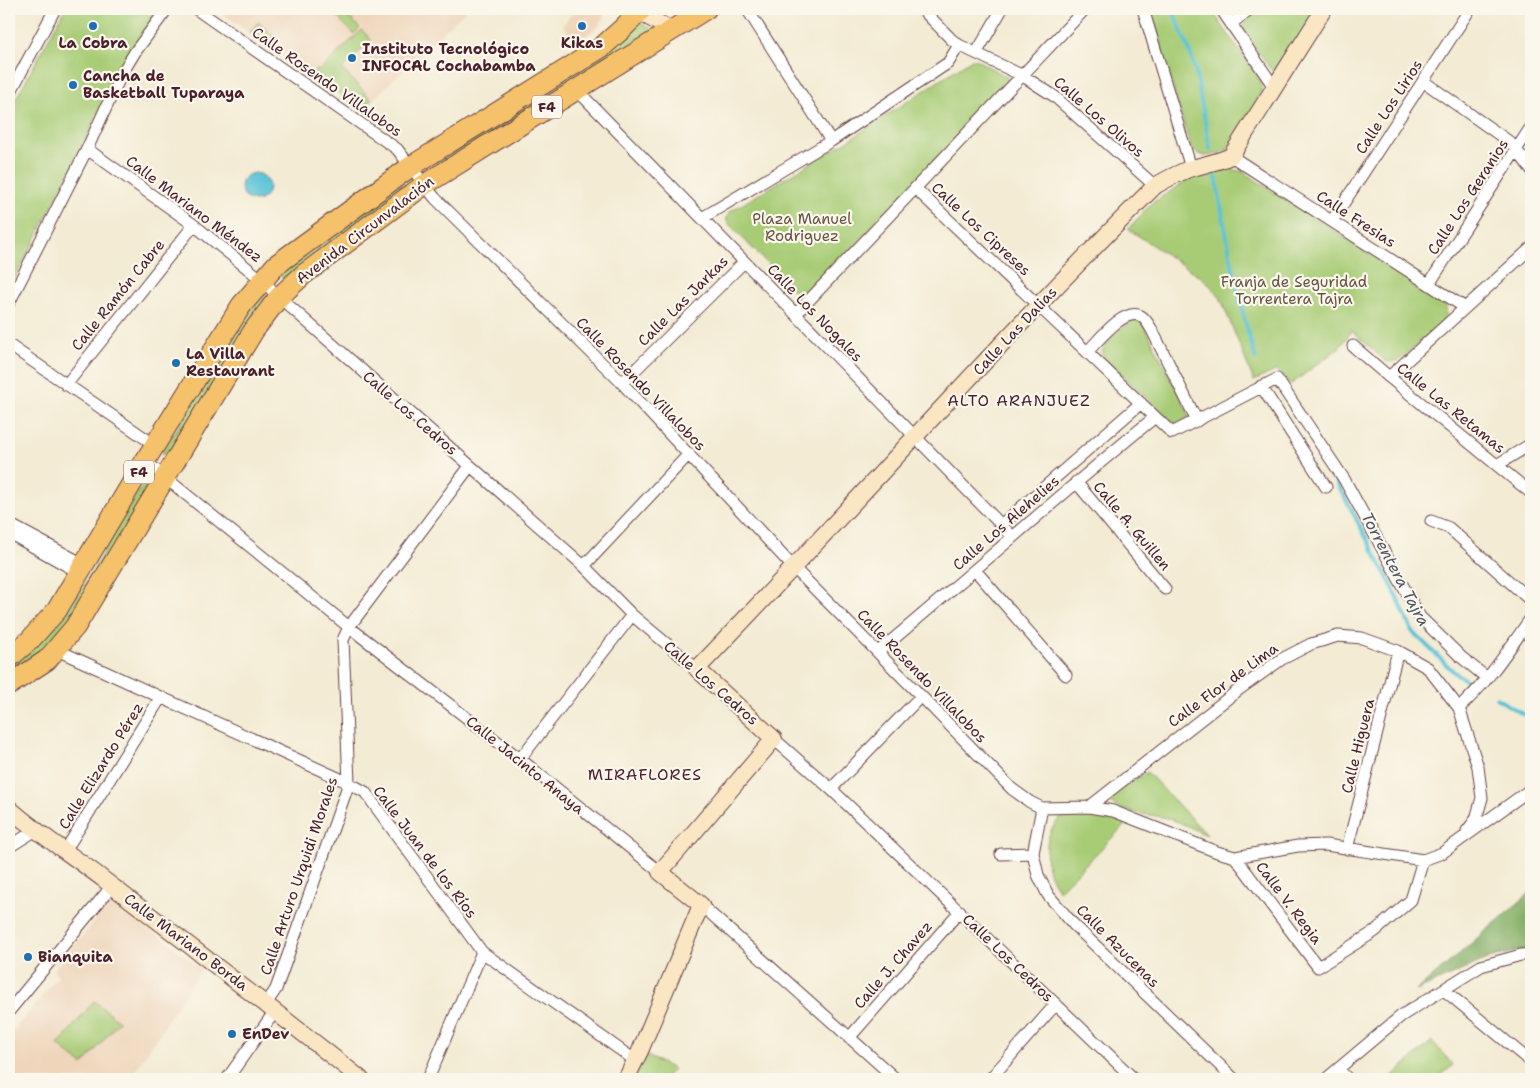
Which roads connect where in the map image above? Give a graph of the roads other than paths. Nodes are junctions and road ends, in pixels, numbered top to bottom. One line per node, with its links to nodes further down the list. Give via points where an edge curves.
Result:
1 (55, 9): 23 (street)
2 (167, 9): 26 (street, via 121,75)
3 (196, 9): 29 (street, Calle Rosendo Villalobos, via 397,149)
4 (748, 9): 25 (street)
5 (922, 9): 17 (street, Calle Los Olivos)
6 (1002, 9): 18 (street)
7 (1085, 9): 19 (street)
8 (1143, 9): 30 (street)
9 (1221, 9): 15 (street)
10 (1250, 9): 15 (street)
11 (1324, 9): 21 (street)
12 (1470, 9): 20 (street, Calle Los Lirios)
13 (638, 10): 16 (street); 29 (highway, Avenida Circunvalación / F4, via 602,47)
14 (703, 10): 16 (highway, Avenida Circunvalación / F4)
15 (1231, 24): 21 (street)
16 (671, 30): 22 (highway, Avenida Circunvalación / F4)
17 (959, 45): 18 (street, Calle Los Olivos); 25 (street, via 948,63)
18 (977, 52): 19 (street, Calle Los Olivos)
19 (1023, 76): 33 (street, Calle Los Olivos, via 1054,96); 34 (street)
20 (1423, 81): 27 (street); 36 (street, Calle Los Lirios)
21 (1274, 86): 28 (street)
22 (576, 89): 32 (highway, Avenida Circunvalación / F4); 35 (street, Calle Los Nogales)
23 (9, 96)
24 (1531, 127): 27 (street, Calle Los Geranios)
25 (831, 141): 35 (street)
26 (87, 149): 37 (street, Calle Mariano Méndez); 43 (street)
27 (1517, 150): 31 (street); 41 (street, Calle Los Geranios)
28 (1231, 156): 30 (street, Calle Las Dalias); 36 (street, Calle Fresias)
29 (410, 167): 32 (street, Calle Rosendo Villalobos); 40 (highway, Avenida Circunvalación / F4, via 276,265)
30 (1191, 168): 33 (street, Calle Las Dalias)
31 (1531, 169)
32 (424, 185): 42 (highway, Avenida Circunvalación / F4, via 303,275); 51 (street, Calle Rosendo Villalobos)
33 (1156, 186): 44 (street, Calle Las Dalias)
34 (915, 188): 44 (street, Calle Los Cipreses); 46 (street)
35 (702, 218): 39 (street, Calle Los Nogales)
36 (1332, 222): 41 (street, Calle Fresias)
37 (194, 225): 40 (street, Calle Mariano Méndez); 52 (street, Calle Ramón Cabre)
38 (1531, 248): 45 (street)
39 (744, 262): 46 (street, Calle Los Nogales); 51 (street, Calle Las Jarkas)
40 (262, 280): 42 (street, Calle Mariano Méndez); 59 (highway, Avenida Circunvalación / F4, via 241,306)
41 (1429, 284): 45 (street, Calle Fresias)
42 (279, 297): 61 (street, Calle Los Cedros); 63 (highway, Avenida Circunvalación / F4, via 254,330)
43 (9, 303)
44 (1040, 305): 49 (street, Calle Los Cipreses); 57 (street, Calle Las Dalias)
45 (1464, 307): 50 (street)
46 (796, 314): 57 (street, Calle Los Nogales)
47 (9, 346): 52 (street, Calle Jacinto Anaya)
48 (1354, 346): 50 (street, Calle Las Retamas)
49 (1088, 352): 54 (street, Calle Los Cipreses); 56 (street, via 1121,318 1128,314 1141,316 1153,332)
50 (1388, 377): 62 (street, Calle Las Retamas)
51 (622, 383): 60 (street, Calle Rosendo Villalobos)
52 (66, 385): 59 (street, Calle Jacinto Anaya)
53 (1261, 386): 56 (street); 65 (street); 87 (street, via 1277,379 1344,479 1420,617)
54 (1141, 403): 55 (street, Calle Los Cipreses); 69 (street)
55 (1155, 417): 56 (street, Calle Los Cipreses, via 1172,434); 64 (street, Calle Los Alehelies)
56 (1197, 420)
57 (916, 437): 69 (street, Calle Los Nogales); 73 (street, Calle Las Dalias)
58 (1531, 444): 62 (street)
59 (150, 453): 63 (street, Calle Jacinto Anaya); 74 (highway, Avenida Circunvalación / F4)
60 (689, 454): 72 (street); 73 (street, Calle Rosendo Villalobos)
61 (470, 466): 72 (street, Calle Los Cedros); 80 (street, Calle Arturo Urquidi Morales)
62 (1497, 466): 66 (street, Calle Las Retamas)
63 (166, 477): 80 (street, Calle Jacinto Anaya); 81 (highway, Avenida Circunvalación / F4, via 91,604)
64 (1076, 482): 71 (street, Calle Los Alehelies); 76 (street, Calle A. Guillen)
65 (1326, 487)
66 (1531, 493)
67 (1431, 521): 77 (street, via 1449,528)
68 (9, 524): 74 (street)
69 (1001, 525): 71 (street, Calle Los Nogales)
70 (9, 533): 74 (street)
71 (1012, 536): 75 (street, Calle Los Alehelies)
72 (584, 566): 78 (street, Calle Los Cedros)
73 (794, 568): 83 (street, Calle Rosendo Villalobos); 85 (street, Calle Las Dalias)
74 (82, 569): 84 (highway, Avenida Circunvalación / F4, via 44,626)
75 (975, 570): 83 (street, Calle Los Alehelies); 86 (street)
76 (1165, 589)
77 (1531, 602)
78 (632, 615): 85 (street, Calle Los Cedros); 93 (street)
79 (1531, 618): 87 (street)
80 (349, 627): 93 (street, Calle Jacinto Anaya); 94 (street, Calle Arturo Urquidi Morales, via 343,640)
81 (57, 650): 88 (highway, Avenida Circunvalación / F4); 90 (street, Calle Juan de los Ríos)
82 (1398, 651): 91 (street, Calle Flor de Lima, via 1428,668); 97 (street, Calle Flor de Lima, via 1362,638 1338,636 1311,644 1282,659 1241,688); 103 (street, Calle Higuera)
83 (878, 652): 89 (street, Calle Rosendo Villalobos)
84 (9, 658)
85 (697, 669): 92 (street, Calle Los Cedros)
86 (1066, 674)
87 (1487, 678): 91 (street)
88 (9, 685)
89 (921, 696): 95 (street); 99 (street, Calle Rosendo Villalobos, via 1012,789)
90 (161, 697): 94 (street, Calle Juan de los Ríos); 104 (street, Calle Elizardo Pérez)
91 (1459, 708): 101 (street, Calle Flor de Lima, via 1478,767 1482,798 1476,819)
92 (774, 738): 95 (street, Calle Los Cedros); 109 (street)
93 (520, 759): 109 (street, Calle Jacinto Anaya)
94 (350, 783): 113 (street, Calle Juan de los Ríos, via 365,792); 117 (street, Calle Arturo Urquidi Morales)
95 (831, 788): 112 (street, Calle Los Cedros)
96 (1531, 789): 101 (street)
97 (1089, 807): 99 (street); 107 (street, via 1113,811)
98 (9, 808): 100 (street, Calle Mariano Borda)
99 (1042, 808): 105 (street, Calle Azucenas)
100 (36, 830): 102 (street, Calle Elizardo Pérez); 104 (street, Calle Mariano Borda)
101 (1462, 839): 108 (street, via 1442,853)
102 (9, 847)
103 (1347, 848): 107 (street, via 1326,844 1298,846); 108 (street)
104 (65, 851): 110 (street, Calle Mariano Borda)
105 (1033, 853): 106 (street); 130 (street, Calle Azucenas, via 1038,875 1048,895 1074,925)
106 (1002, 854)
107 (1235, 857): 108 (street, Calle V. Regia, via 1318,967 1374,932 1411,900)
108 (1423, 860)
109 (660, 872): 111 (street, Calle Jacinto Anaya)
110 (112, 886): 117 (street, Calle Mariano Borda); 118 (street)
111 (701, 905): 119 (street, Calle Jacinto Anaya); 120 (street)
112 (960, 911): 116 (street, Calle Los Cedros); 119 (street, Calle J. Chavez)
113 (482, 952): 120 (street, Calle Juan de los Ríos); 125 (street)
114 (1531, 954): 115 (street, via 1481,966)
115 (1444, 990): 121 (street); 122 (street, via 1401,1016)
116 (1056, 1004): 128 (street); 129 (street, Calle Los Cedros)
117 (270, 1007): 123 (street, Calle Arturo Urquidi Morales); 124 (street, Calle Mariano Borda)
118 (9, 1011)
119 (849, 1038): 127 (street, Calle Jacinto Anaya)
120 (636, 1061): 126 (street)
121 (1531, 1062)
122 (1338, 1069): 131 (street); 132 (street)
123 (227, 1079)
124 (360, 1079)
125 (428, 1079)
126 (626, 1079)
127 (896, 1079)
128 (990, 1079)
129 (1134, 1079)
130 (1234, 1079)
131 (1326, 1079)
132 (1348, 1079)

